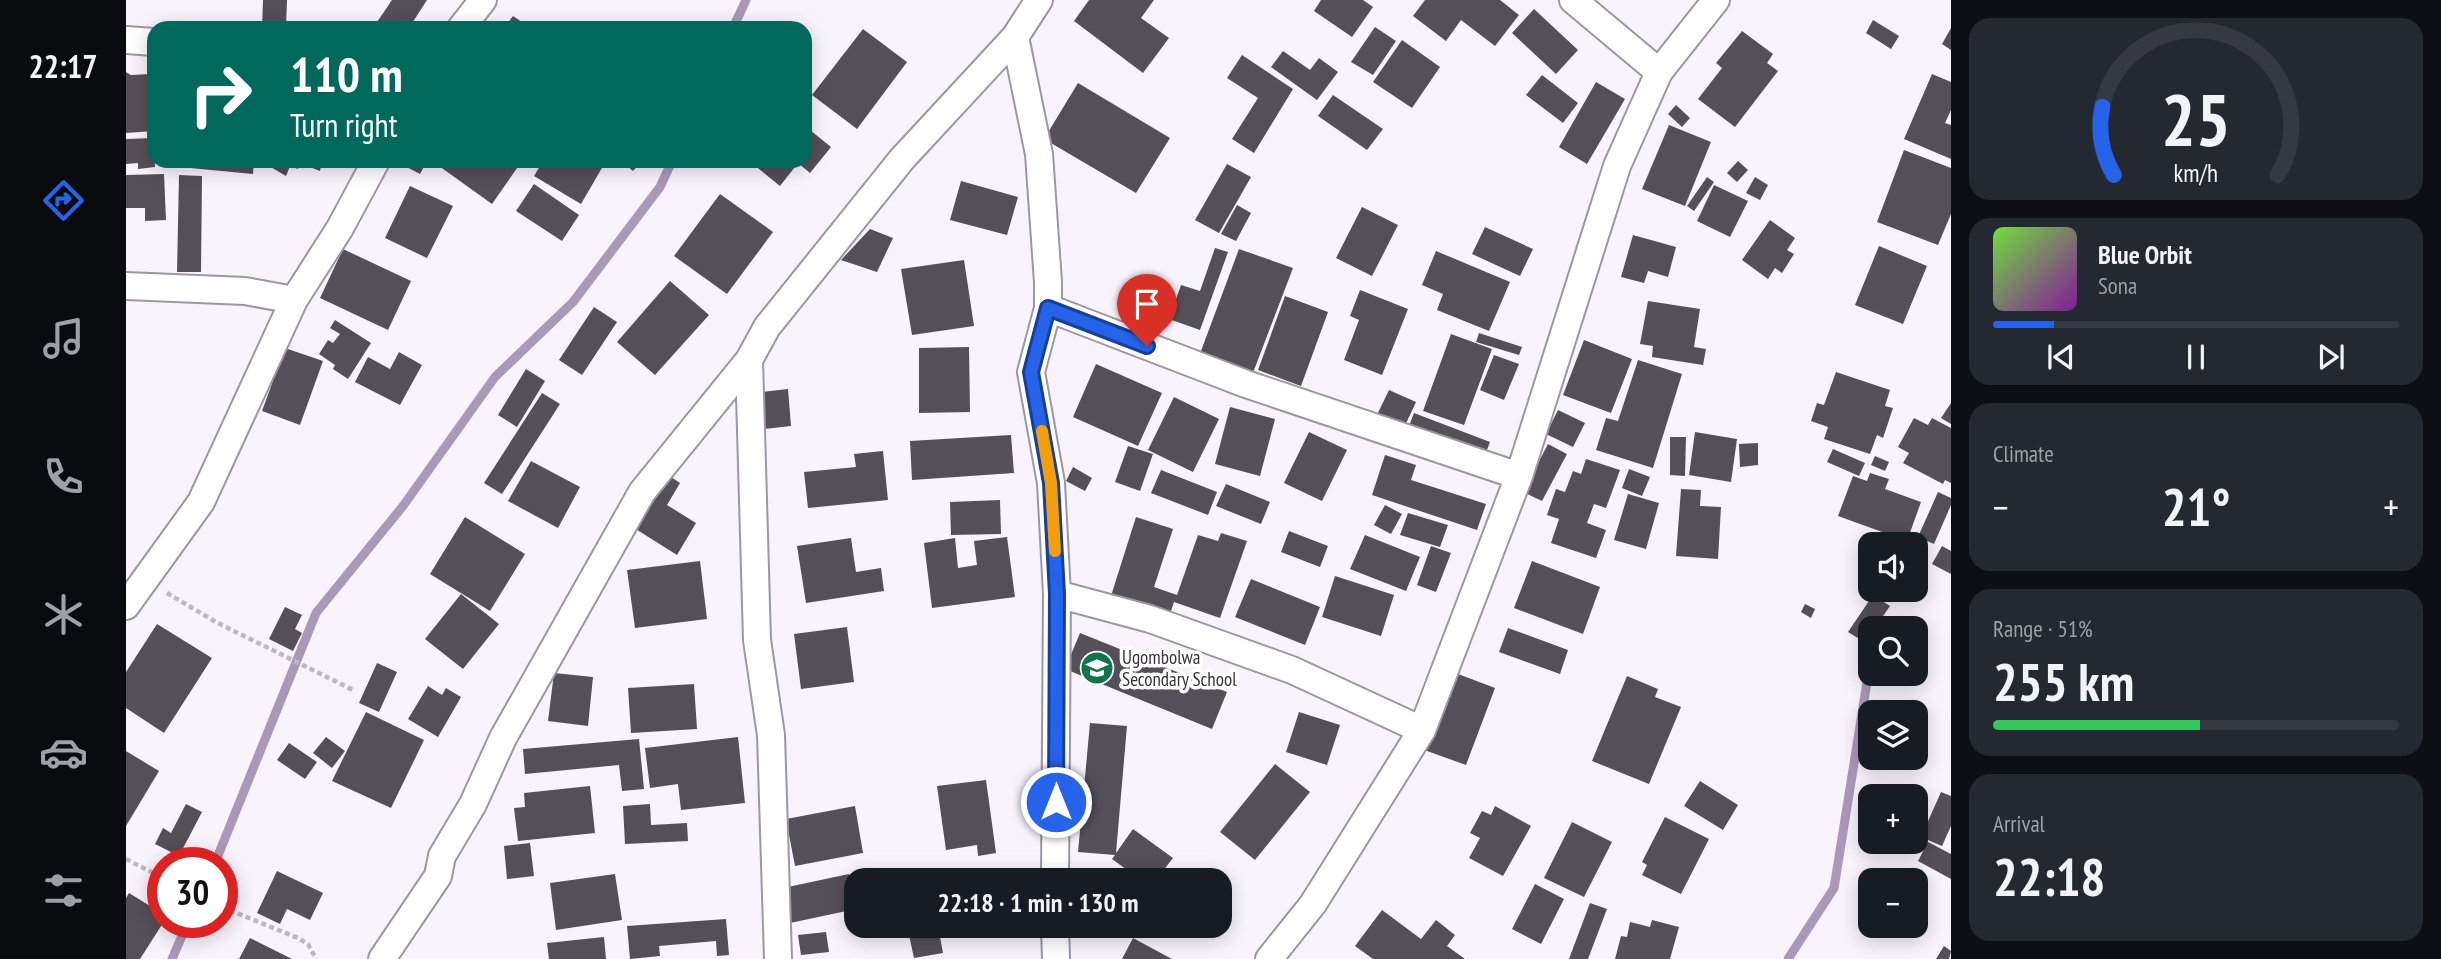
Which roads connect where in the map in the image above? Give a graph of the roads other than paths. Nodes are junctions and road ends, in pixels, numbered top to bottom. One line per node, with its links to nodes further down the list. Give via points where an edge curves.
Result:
1 (483, 0): 5 (street)
2 (1039, 0): 6 (street)
3 (1573, 0): 9 (street)
4 (1716, 0): 9 (street)
5 (466, 21)
6 (1015, 37): 13 (street, via 1039,154); 14 (street, via 902,159 767,327)
7 (126, 40): 8 (street)
8 (147, 41)
9 (1659, 72): 15 (street, via 1617,166)
10 (372, 168): 12 (street)
11 (126, 286): 12 (street, via 245,291)
12 (294, 300): 17 (street, via 201,502)
13 (1048, 308): 15 (street, via 1246,384); 16 (street, via 1031,372 1051,483)
14 (749, 360): 21 (street, via 642,492 503,738 473,804 442,856 438,876); 22 (street, via 757,640 771,735)
15 (1519, 475): 18 (street)
16 (1057, 594): 18 (street, via 1150,619 1292,670); 19 (street)
17 (126, 606)
18 (1422, 730): 24 (street, via 1313,904)
19 (1055, 868)
20 (1055, 938): 23 (street)
21 (382, 959)
22 (778, 959)
23 (1056, 959)
24 (1269, 959)

